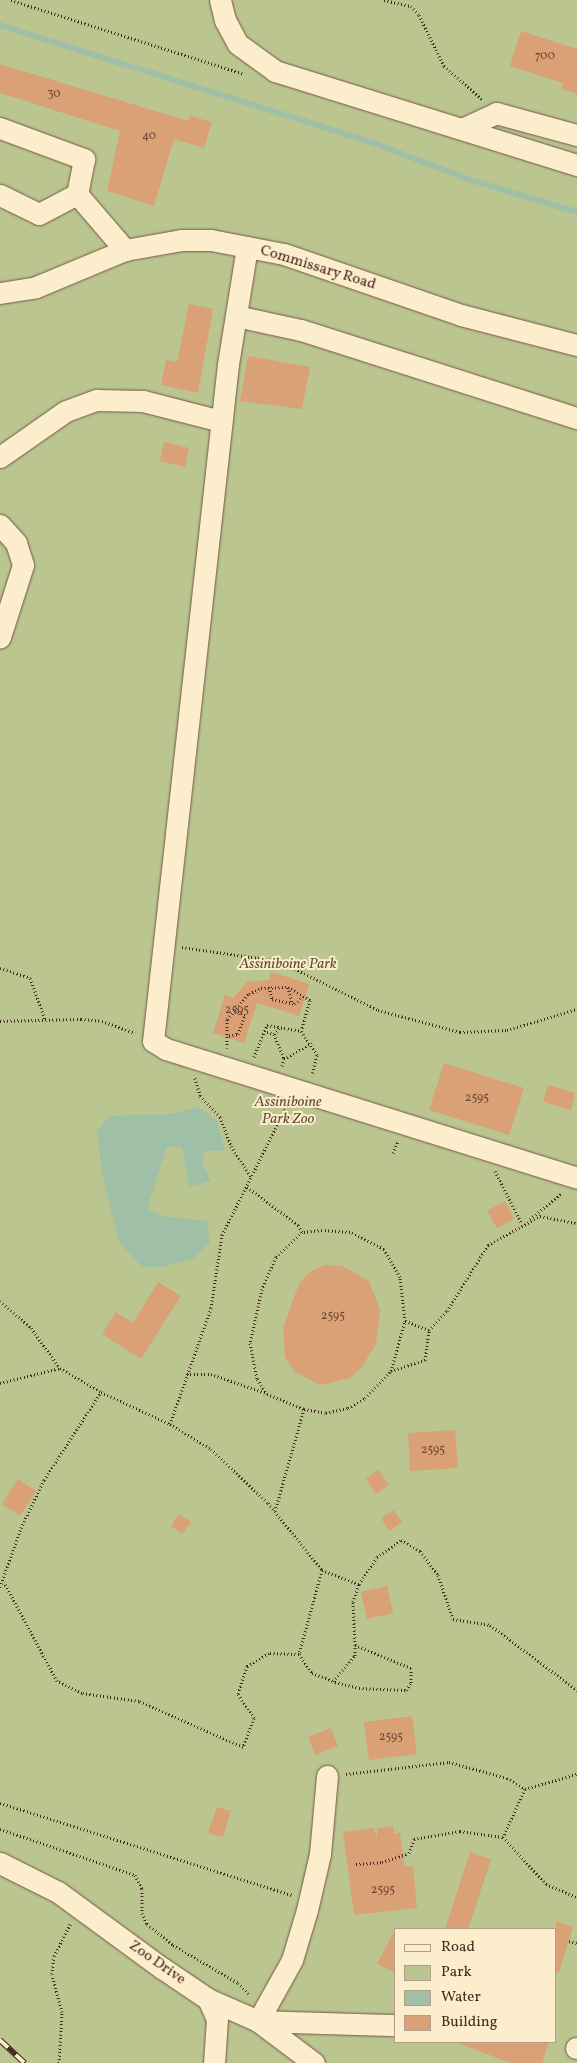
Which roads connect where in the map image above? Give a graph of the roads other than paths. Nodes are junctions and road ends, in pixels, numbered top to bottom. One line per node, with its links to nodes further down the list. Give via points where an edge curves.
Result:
1 (220, 0): 3 (street, via 225,20 238,44 275,71)
2 (0, 128): 6 (street, via 84,159)
3 (462, 129): 4 (street, via 496,113); 5 (street)
4 (577, 135)
5 (577, 165)
6 (77, 194): 7 (street, via 39,214); 9 (street)
7 (0, 195)
8 (247, 246): 9 (street, Commissary Road, via 196,238); 11 (street); 12 (street, Commissary Road, via 284,254 461,315)
9 (125, 250): 10 (street, Commissary Road, via 36,287)
10 (0, 293)
11 (236, 316): 13 (street, via 301,330); 14 (street)
12 (577, 345)
13 (577, 418)
14 (222, 421): 15 (street, via 143,401 97,400 66,411); 18 (street, via 153,1041 166,1049 485,1150)
15 (0, 457)
16 (0, 525): 17 (street, via 16,543 23,565)
17 (0, 637)
18 (573, 1182)
19 (327, 1776): 22 (street, via 320,1854 310,1899 292,1960)
20 (0, 1863): 21 (street, Zoo Drive, via 80,1908)
21 (208, 1999): 22 (street, Zoo Drive); 24 (street, via 217,2019)
22 (261, 2016): 23 (street, via 340,2025); 25 (street, Zoo Drive)
23 (394, 2025)
24 (214, 2063)
25 (314, 2063)

